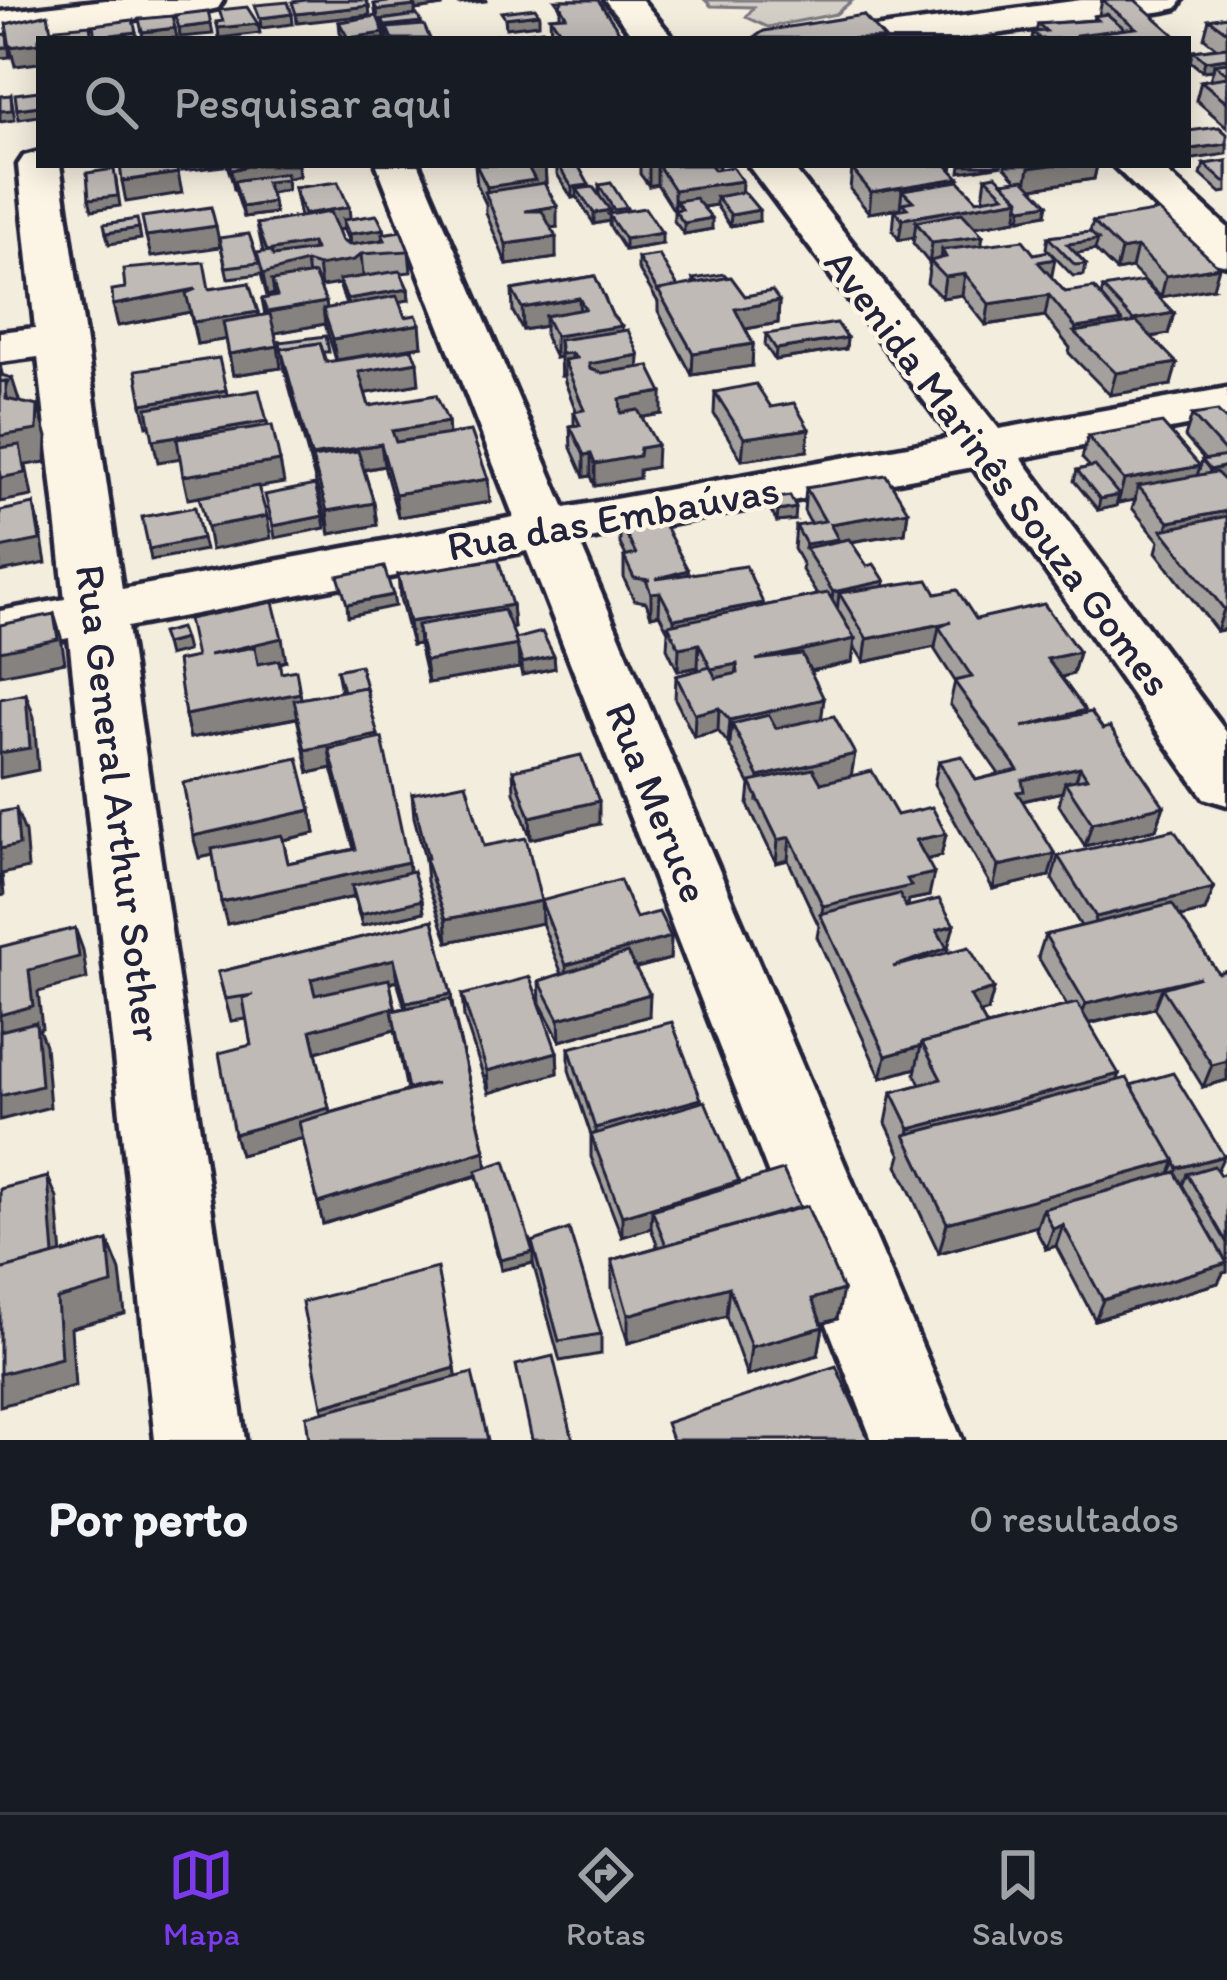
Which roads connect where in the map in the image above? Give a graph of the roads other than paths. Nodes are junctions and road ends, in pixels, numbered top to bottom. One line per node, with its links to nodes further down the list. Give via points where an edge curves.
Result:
1 (205, 0): 4 (street)
2 (623, 0): 5 (street)
3 (1163, 0): 6 (street)
4 (12, 15)
5 (670, 22)
6 (990, 32): 7 (street)
7 (924, 36)
8 (31, 153): 13 (street, Rua General Arthur Sother)
9 (399, 168): 16 (street, Rua Meruce)
10 (771, 168): 15 (street, Avenida Marinês Souza Gomes)
11 (1137, 168): 12 (street)
12 (1227, 251)
13 (30, 343): 17 (street, Rua General Arthur Sother)
14 (1227, 403): 15 (street, Rua das Embaúvas)
15 (988, 450): 16 (street, Rua das Embaúvas); 19 (street, Avenida Marinês Souza Gomes)
16 (547, 528): 17 (street, Rua das Embaúvas); 21 (street, Rua Meruce)
17 (96, 614): 18 (street, Rua das Embaúvas); 20 (street, Rua General Arthur Sother)
18 (0, 631)
19 (1227, 781)
20 (200, 1440)
21 (916, 1440)

